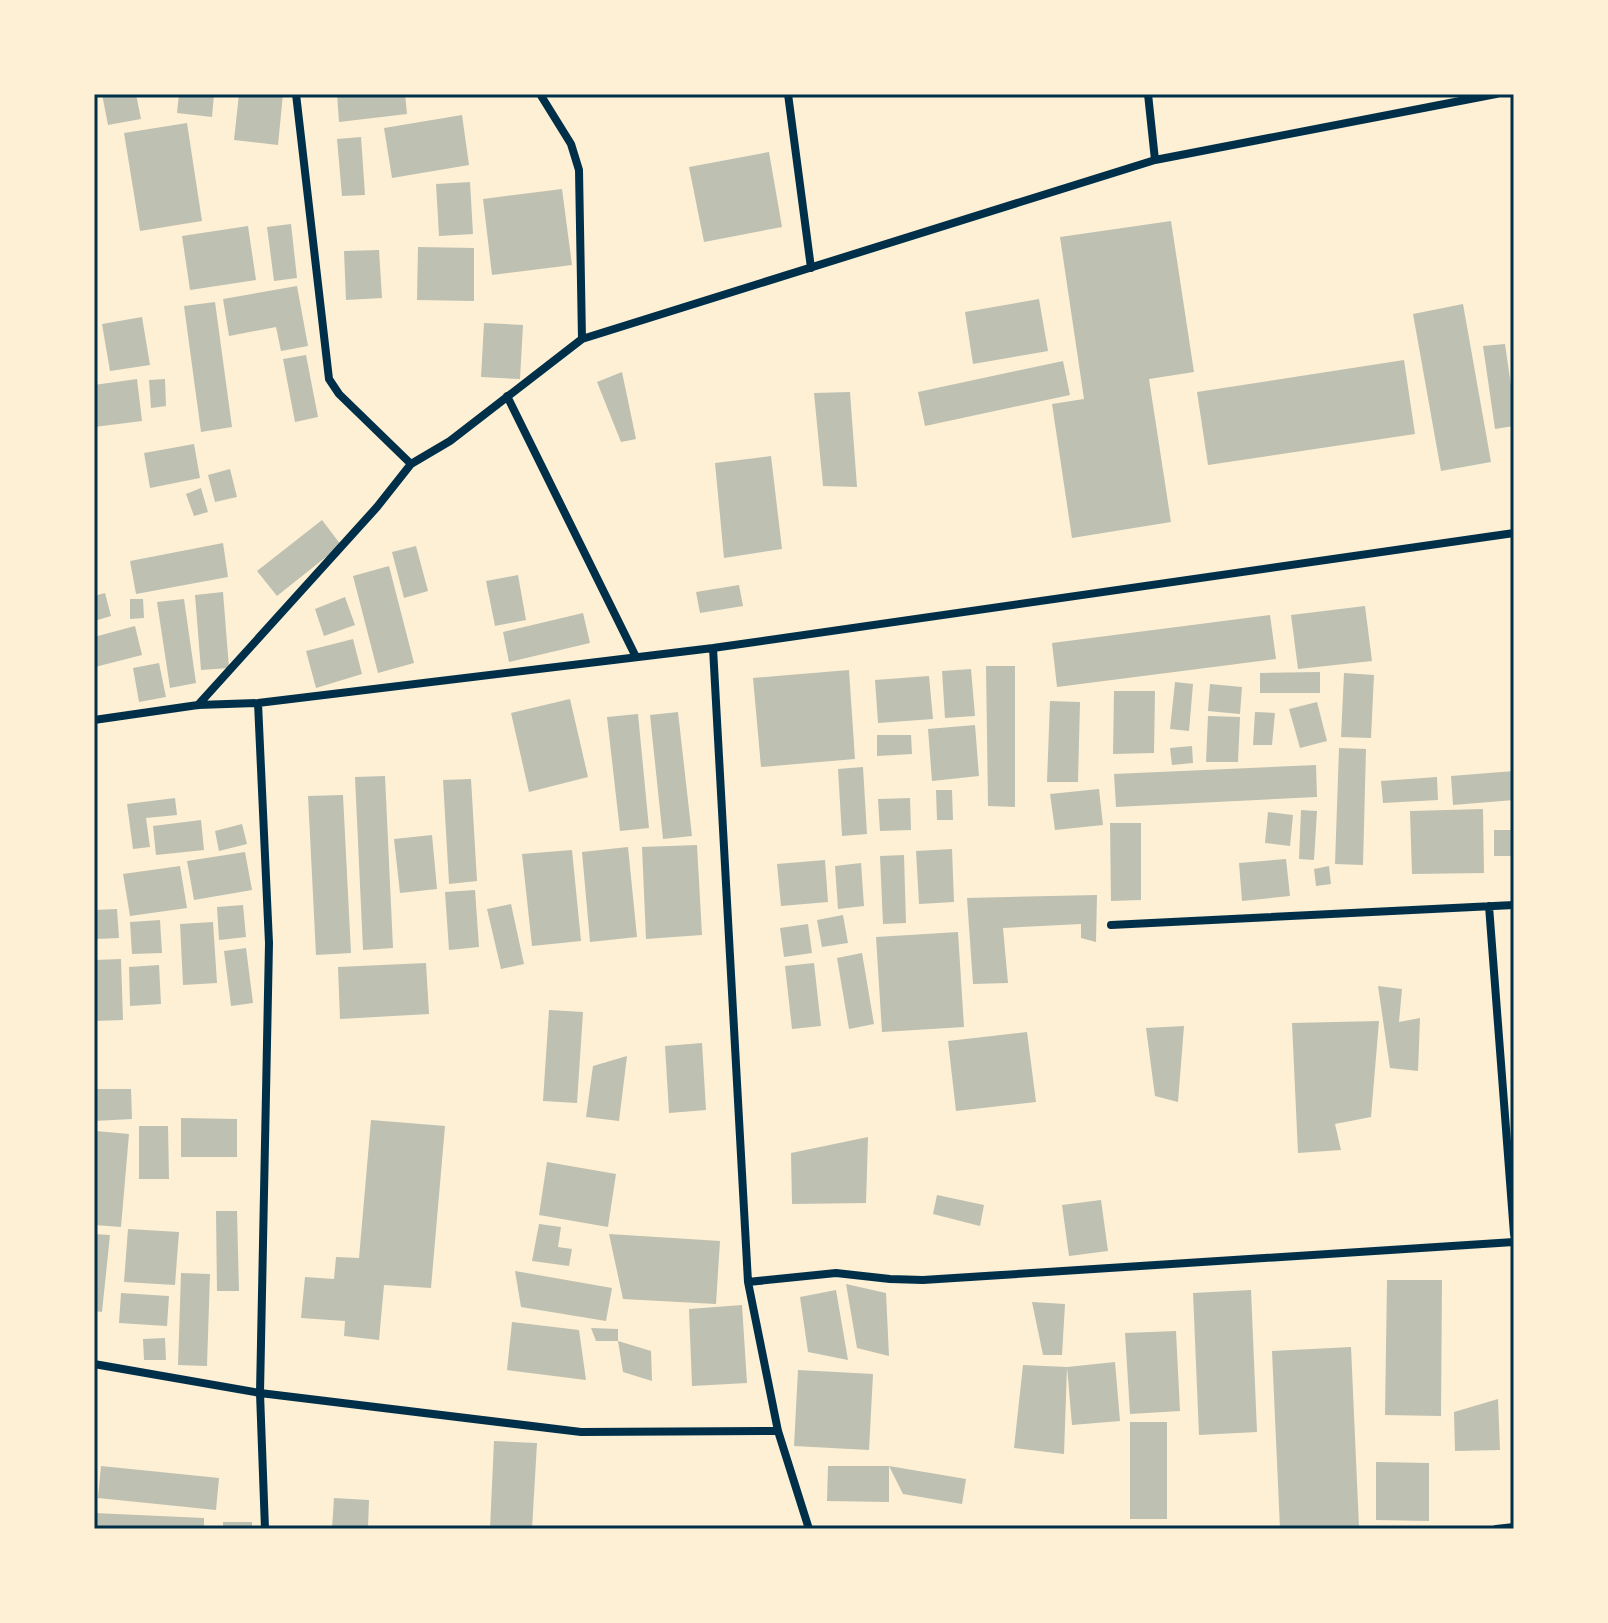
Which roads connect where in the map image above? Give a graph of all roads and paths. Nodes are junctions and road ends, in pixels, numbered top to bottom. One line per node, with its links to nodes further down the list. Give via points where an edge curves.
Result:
1 (296, 94): 10 (street, via 329,379)
2 (540, 94): 8 (street, via 571,144 579,170)
3 (788, 94): 7 (street)
4 (1148, 94): 6 (street)
5 (1496, 94): 6 (street)
6 (1155, 160): 7 (street)
7 (811, 268): 8 (street)
8 (582, 339): 9 (street)
9 (507, 396): 10 (street); 13 (street)
10 (411, 464): 15 (street)
11 (1514, 533): 12 (street)
12 (713, 648): 13 (street); 22 (street)
13 (636, 657): 14 (street)
14 (258, 703): 15 (street); 24 (street, via 269,943)
15 (198, 705): 16 (street)
16 (94, 720)
17 (1514, 905): 18 (street)
18 (1489, 906): 19 (street); 20 (street)
19 (1111, 925)
20 (1514, 1234)
21 (1514, 1242): 22 (street, via 923,1280 836,1273)
22 (748, 1282): 25 (street)
23 (94, 1364): 24 (street)
24 (260, 1393): 25 (street, via 581,1432); 27 (street)
25 (778, 1431): 28 (street)
26 (1514, 1527): 29 (street)
27 (265, 1529)
28 (809, 1529)
29 (1496, 1529)

